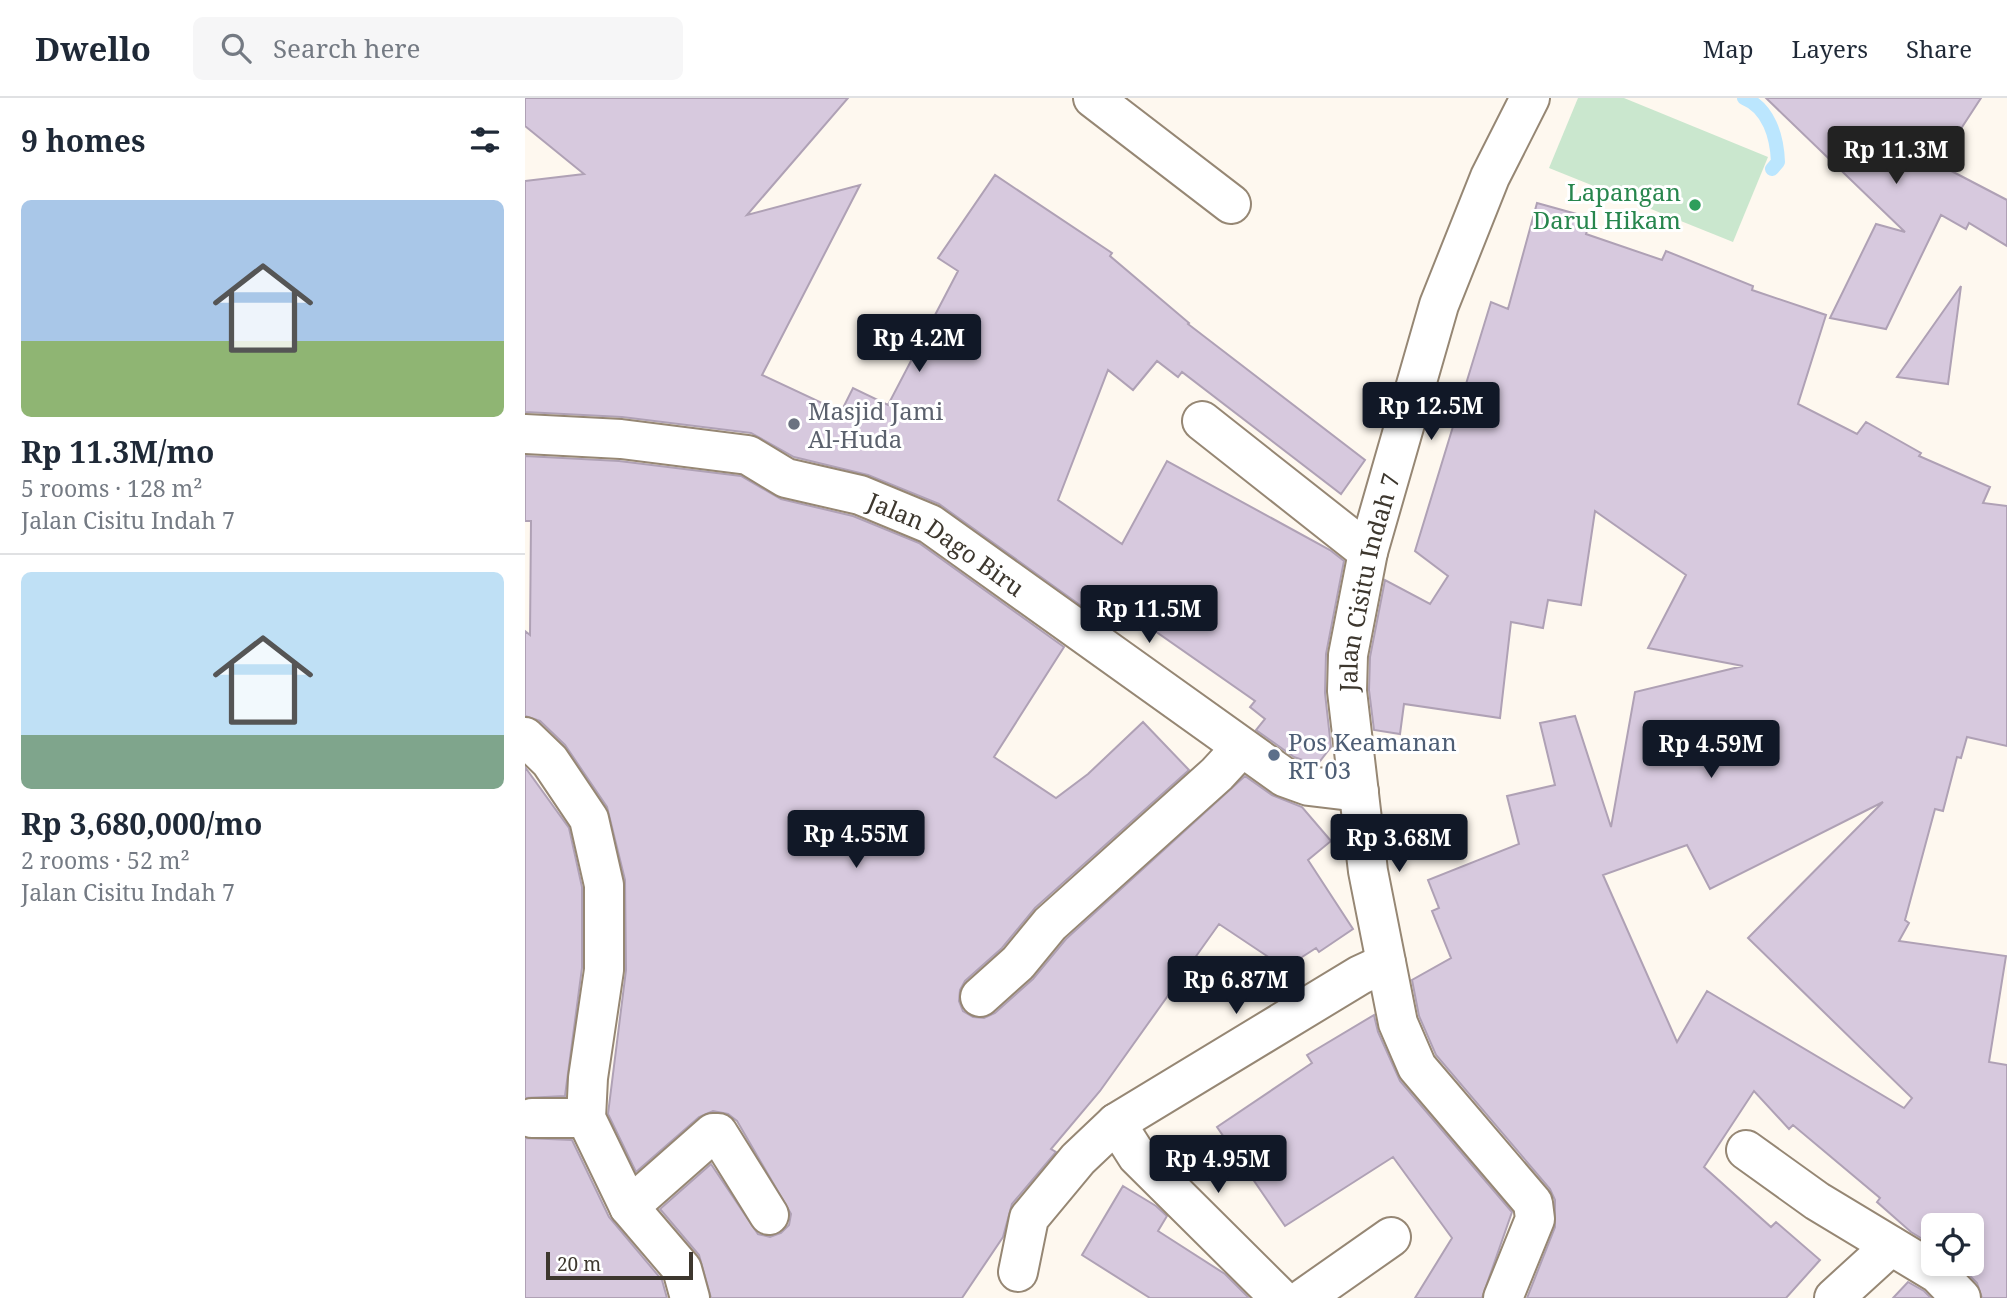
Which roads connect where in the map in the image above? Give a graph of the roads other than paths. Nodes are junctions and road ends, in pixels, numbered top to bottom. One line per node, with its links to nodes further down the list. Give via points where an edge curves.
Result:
1 (1093, 98): 3 (street)
2 (1530, 98): 6 (street, Jalan Cisitu Indah 7, via 1490,177 1439,305)
3 (1231, 204)
4 (1202, 421): 6 (street)
5 (525, 434): 8 (street, Jalan Dago Biru, via 621,439 748,455 786,478 860,495 930,524)
6 (1369, 552): 9 (street, Jalan Cisitu Indah 7, via 1348,655 1347,691)
7 (525, 737): 13 (street, via 550,761 589,819 604,885 604,970)
8 (1241, 748): 9 (street, Jalan Dago Biru, via 1284,777 1309,786); 11 (street, via 1050,924 1018,963)
9 (1359, 792): 10 (street, Jalan Cisitu Indah 7)
10 (1386, 963): 14 (street); 24 (street, Jalan Cisitu Indah 7, via 1398,1024 1417,1067 1533,1203 1532,1228)
11 (981, 997)
12 (532, 1118): 13 (street)
13 (586, 1118): 16 (street)
14 (1117, 1123): 20 (street, via 1078,1159 1029,1218); 22 (street, via 1137,1156)
15 (1746, 1150): 19 (street)
16 (629, 1207): 17 (street, via 718,1133); 21 (street, via 682,1269)
17 (769, 1215)
18 (1391, 1237): 23 (street)
19 (1891, 1246): 25 (street); 26 (street, via 1938,1274)
20 (1018, 1272)
21 (690, 1298)
22 (1280, 1298)
23 (1304, 1298)
24 (1503, 1298)
25 (1835, 1298)
26 (1961, 1298)

